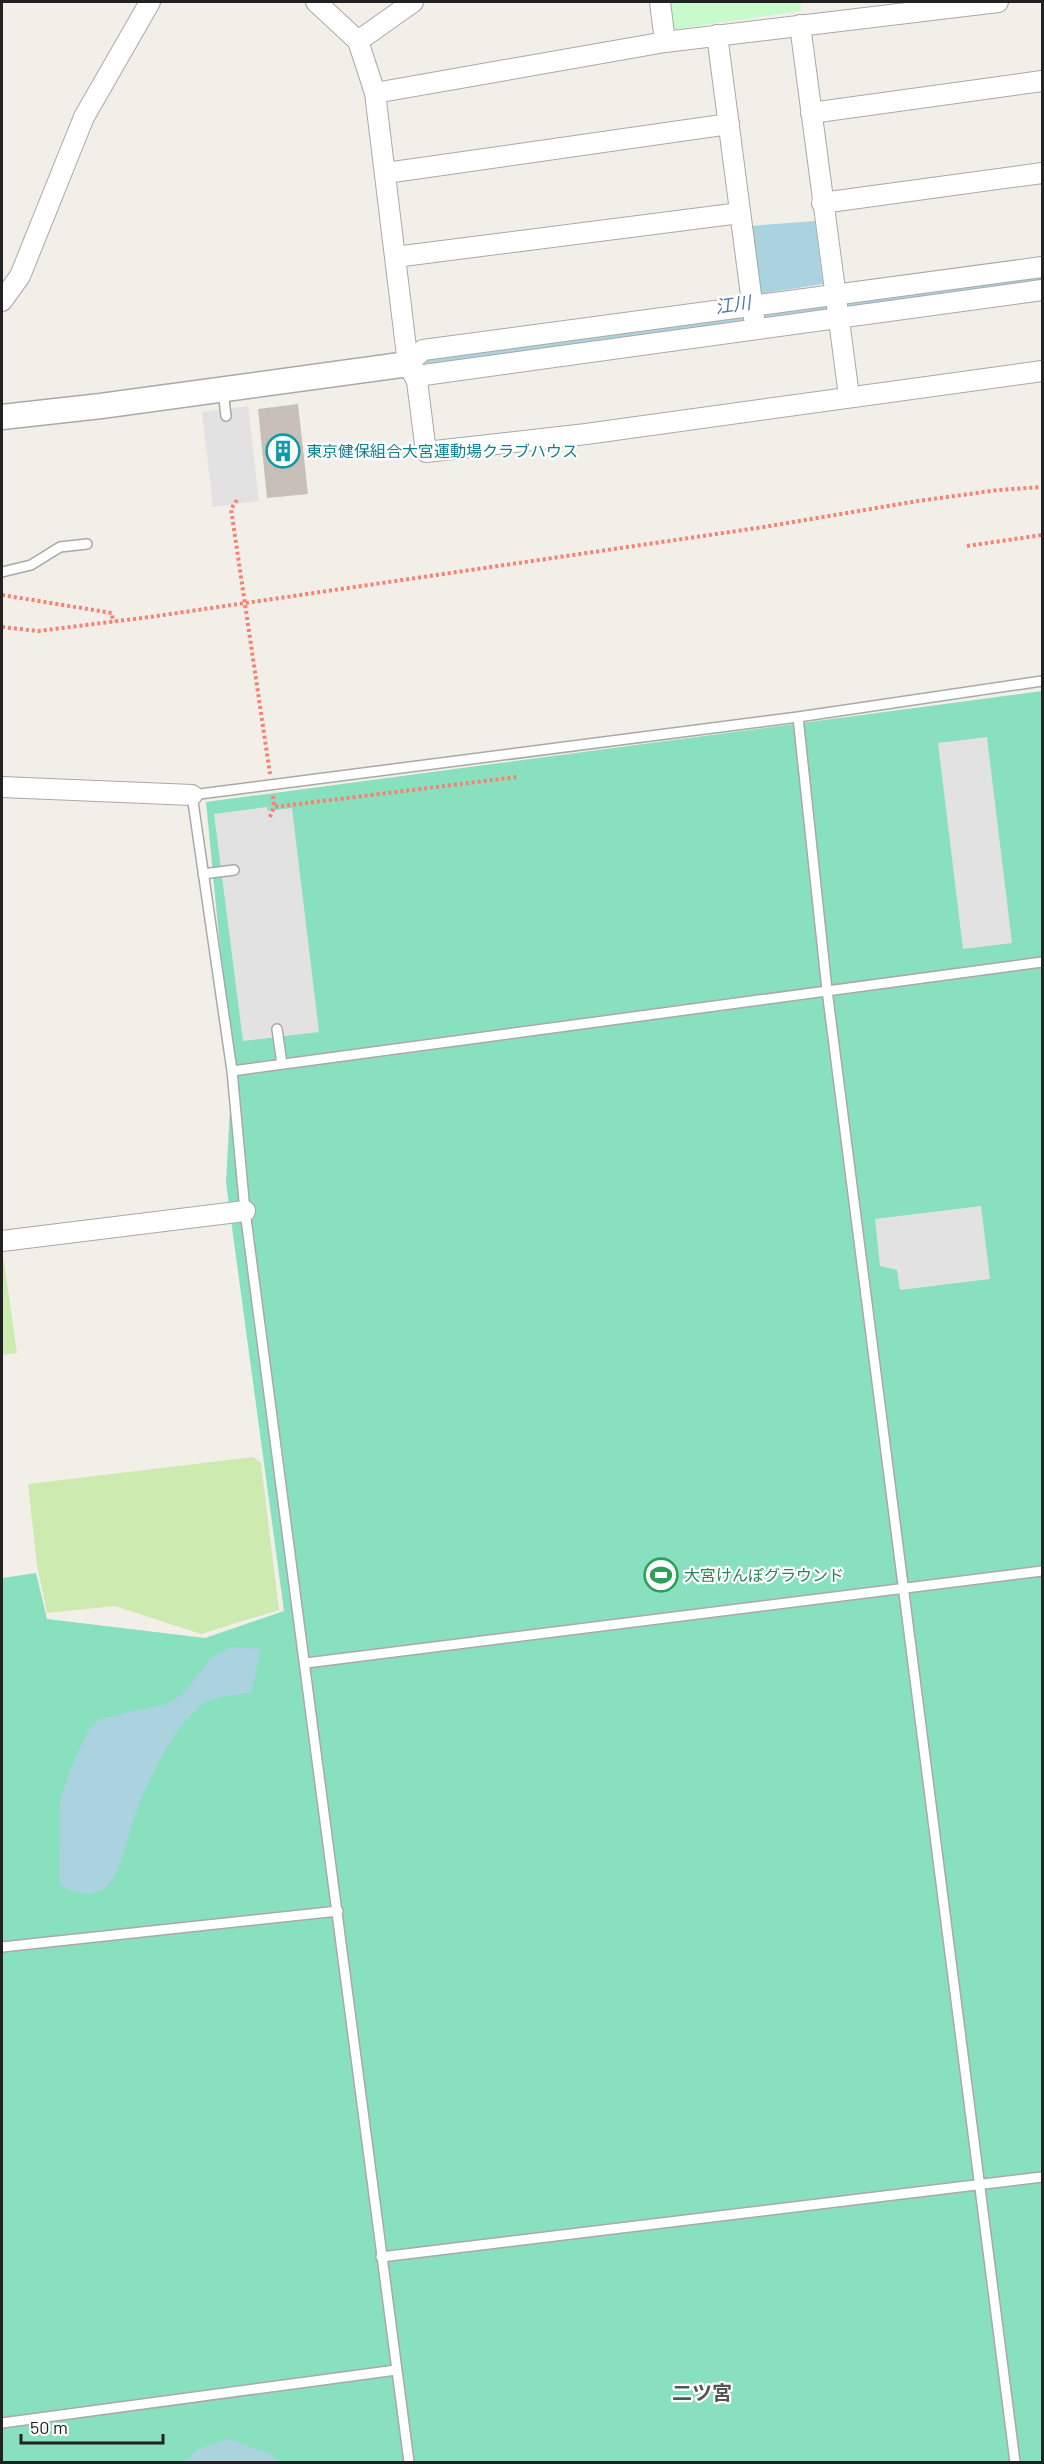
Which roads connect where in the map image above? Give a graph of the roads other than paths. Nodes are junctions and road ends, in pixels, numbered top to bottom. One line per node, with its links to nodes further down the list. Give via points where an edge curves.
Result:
1 (150, 2): 22 (street, via 84,117 20,276)
2 (316, 2): 9 (street)
3 (413, 2): 9 (street)
4 (660, 2): 10 (street)
5 (999, 2): 6 (street)
6 (964, 4): 7 (street)
7 (800, 25): 8 (street); 13 (street)
8 (717, 35): 10 (street); 14 (street)
9 (358, 41): 12 (street)
10 (665, 42): 12 (street)
11 (1042, 81): 13 (street)
12 (375, 93): 15 (street)
13 (811, 113): 17 (street)
14 (729, 124): 15 (street); 18 (street)
15 (386, 173): 19 (street)
16 (1042, 173): 17 (street)
17 (822, 203): 23 (street)
18 (740, 213): 19 (street); 24 (street)
19 (395, 257): 25 (street)
20 (1042, 267): 23 (street)
21 (1042, 290): 23 (street)
22 (2, 301)
23 (836, 307): 24 (street); 28 (street)
24 (754, 317): 25 (street, via 423,350)
25 (410, 369): 27 (street); 28 (street, via 417,381 426,452 586,434)
26 (1042, 370): 28 (street)
27 (223, 388): 29 (lane); 30 (street)
28 (849, 396)
29 (226, 416)
30 (2, 417)
31 (87, 544): 32 (lane, via 60,547 31,565)
32 (2, 572)
33 (1042, 681): 34 (lane)
34 (798, 717): 36 (lane); 40 (lane)
35 (2, 786): 36 (street)
36 (192, 795): 38 (lane)
37 (234, 870): 38 (lane)
38 (203, 874): 43 (lane)
39 (1042, 962): 40 (lane)
40 (827, 990): 42 (lane); 47 (lane)
41 (277, 1029): 42 (lane)
42 (282, 1064): 43 (lane)
43 (232, 1071): 44 (lane)
44 (245, 1211): 45 (street); 48 (lane)
45 (2, 1241)
46 (1042, 1571): 47 (lane)
47 (905, 1587): 48 (lane); 52 (lane)
48 (306, 1663): 49 (lane)
49 (338, 1911): 50 (lane); 53 (lane)
50 (2, 1947)
51 (1042, 2177): 52 (lane)
52 (981, 2184): 53 (lane); 57 (lane)
53 (381, 2257): 54 (lane)
54 (396, 2370): 55 (lane); 56 (lane)
55 (2, 2423)
56 (409, 2463)
57 (1015, 2463)

